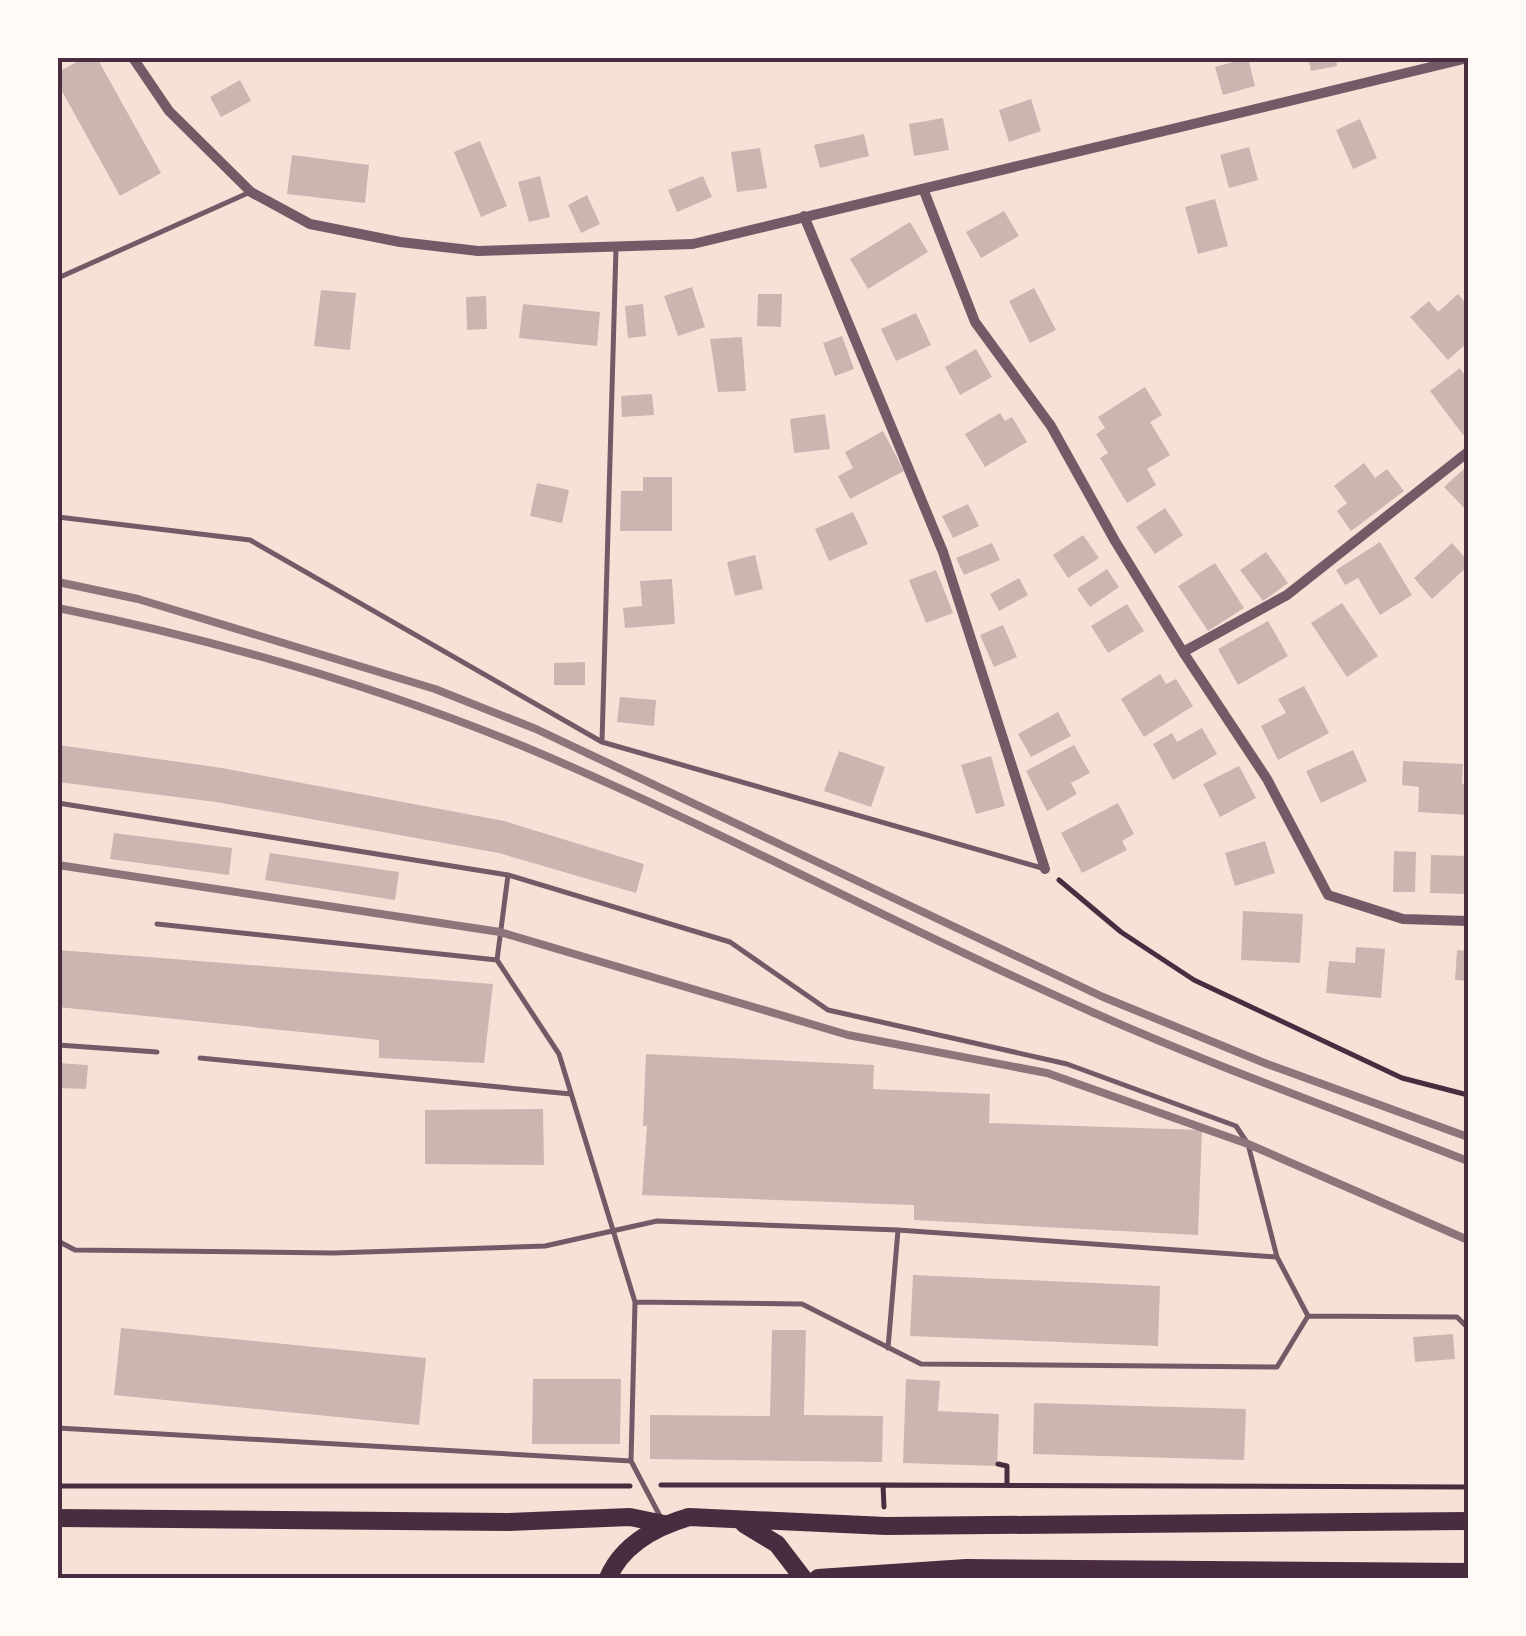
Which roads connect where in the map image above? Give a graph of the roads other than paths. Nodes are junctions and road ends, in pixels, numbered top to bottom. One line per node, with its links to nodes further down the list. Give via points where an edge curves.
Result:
1 (133, 58): 4 (street, via 169,111)
2 (1468, 58): 3 (street)
3 (924, 191): 5 (street); 10 (street, via 975,322 1052,426)
4 (251, 192): 6 (street, via 310,224 400,242 478,251); 7 (lane)
5 (804, 216): 6 (street, via 693,244); 13 (street, via 943,552)
6 (616, 248): 11 (lane)
7 (58, 278)
8 (1468, 452): 10 (street, via 1287,595)
9 (58, 517): 11 (lane, via 250,540)
10 (1183, 652): 15 (street, via 1267,779 1328,895 1403,919)
11 (602, 742): 13 (lane)
12 (58, 802): 14 (lane)
13 (1045, 869)
14 (508, 874): 17 (lane); 25 (lane, via 730,942 828,1010 1067,1064 1236,1126 1248,1144)
15 (1468, 921)
16 (157, 924): 17 (lane)
17 (497, 960): 21 (lane, via 559,1054)
18 (58, 1045): 19 (lane)
19 (157, 1052)
20 (200, 1058): 21 (lane)
21 (571, 1094): 22 (lane)
22 (613, 1230): 23 (lane, via 657,1221); 24 (lane, via 545,1246 334,1253 74,1250); 26 (lane)
23 (898, 1230): 25 (lane); 29 (lane)
24 (58, 1242)
25 (1277, 1257): 27 (lane)
26 (635, 1302): 29 (lane, via 802,1304); 31 (lane)
27 (1308, 1316): 28 (lane, via 1457,1317); 29 (lane, via 1276,1367 922,1364)
28 (1468, 1328)
29 (888, 1348)
30 (58, 1428): 31 (lane)
31 (631, 1461): 35 (lane)
32 (58, 1518): 35 (main road, via 630,1517)
33 (1468, 1521): 34 (main road)
34 (739, 1522): 35 (main road, via 702,1517); 40 (main road, via 778,1544)
35 (664, 1524): 39 (main road, via 635,1542)
36 (966, 1568): 38 (main road); 41 (main road); 42 (main road)
37 (1468, 1572): 38 (main road)
38 (1200, 1575)
39 (608, 1578)
40 (803, 1578)
41 (818, 1578)
42 (924, 1578)

